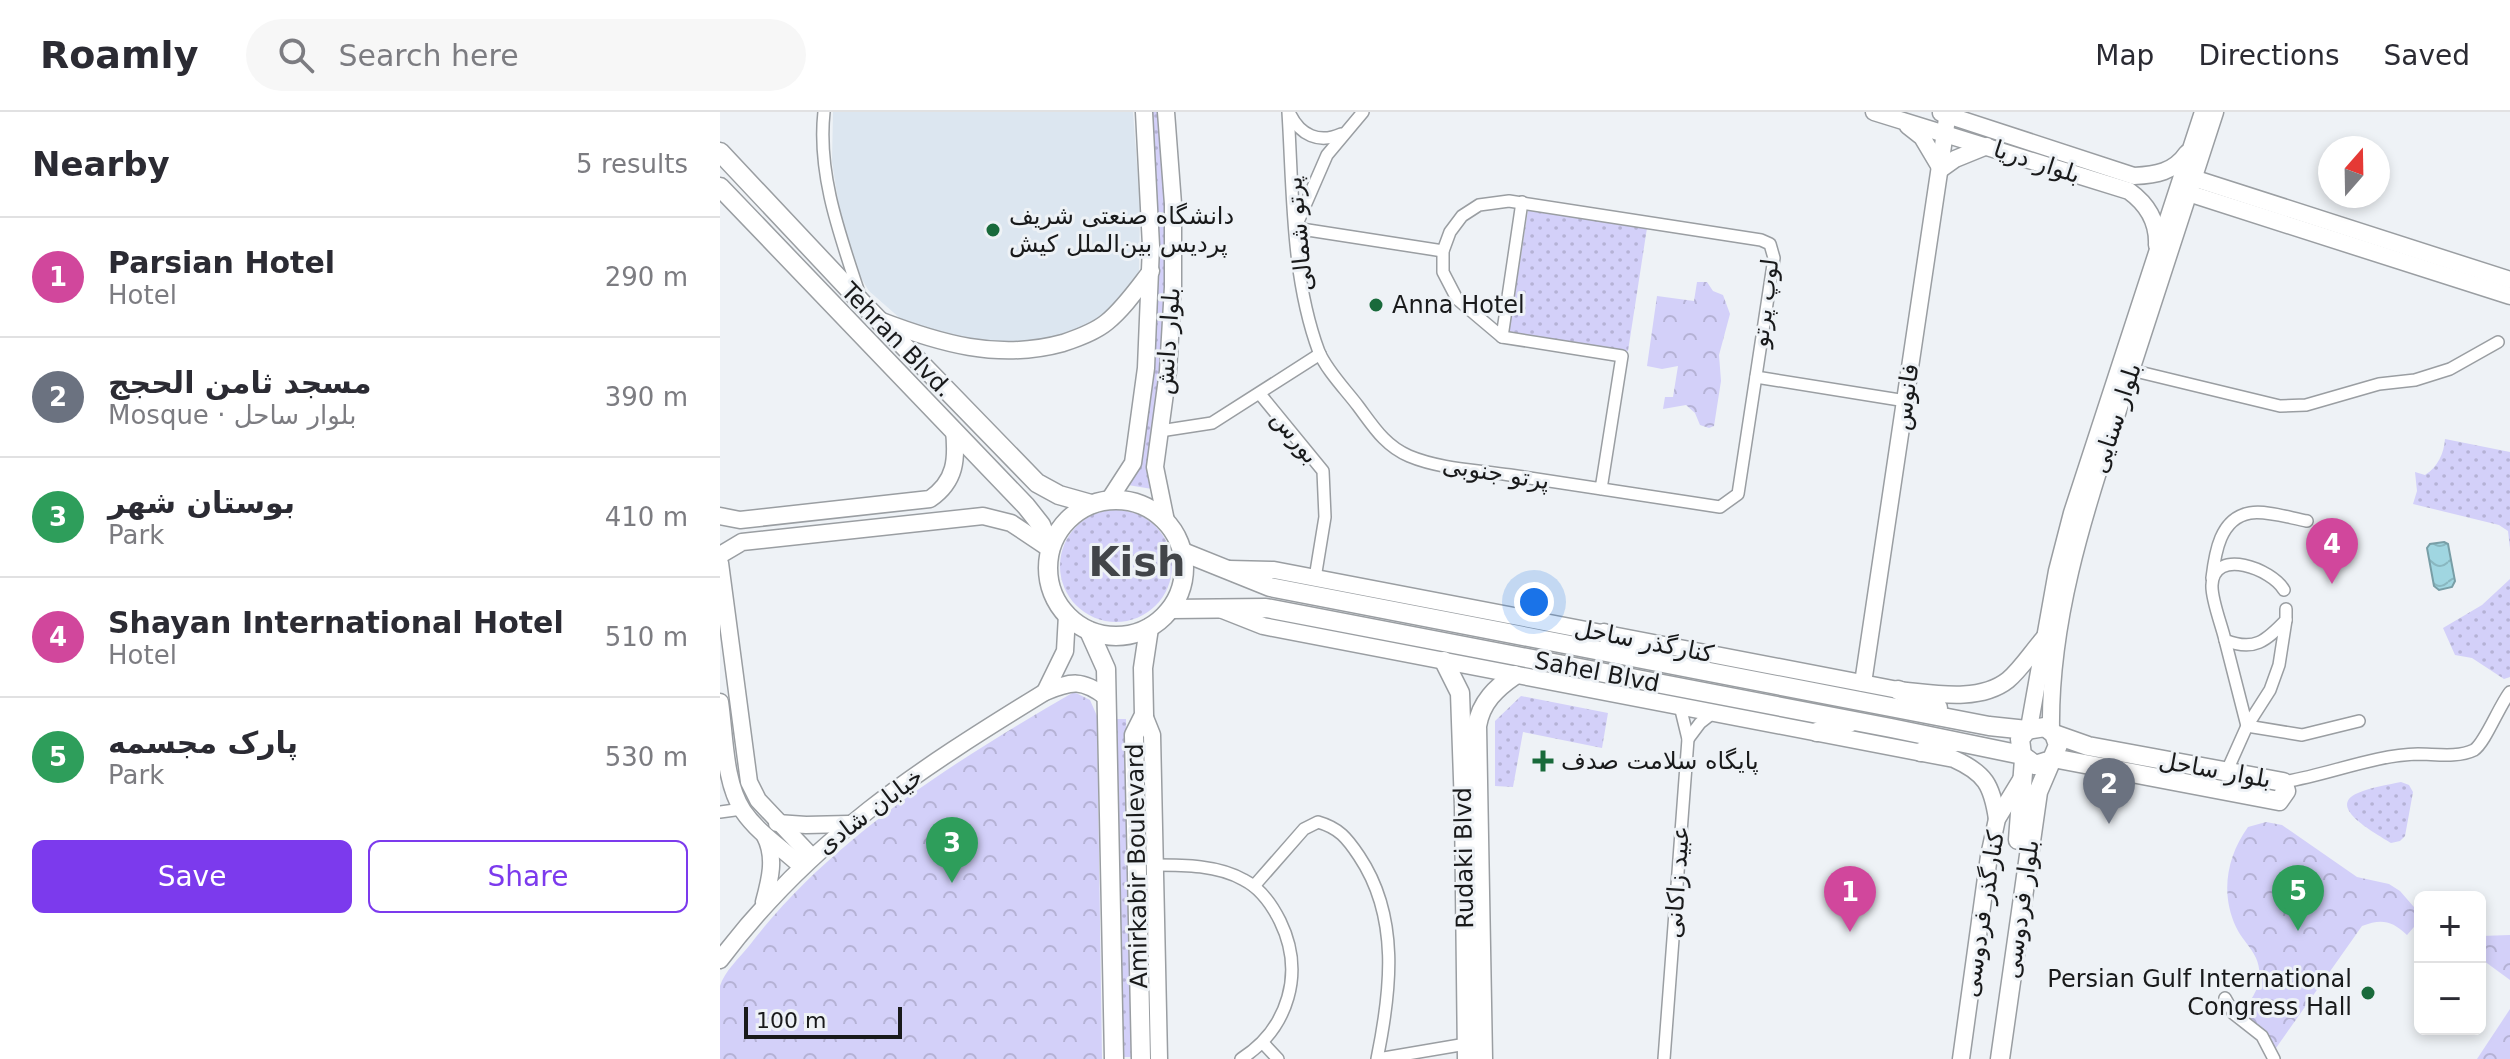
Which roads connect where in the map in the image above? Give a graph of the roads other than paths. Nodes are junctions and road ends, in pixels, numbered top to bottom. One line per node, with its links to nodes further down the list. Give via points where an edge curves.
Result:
1 (824, 112): 29 (street, via 829,187)
2 (1144, 112): 26 (street, بلوار دانش)
3 (1166, 112): 39 (street, بلوار دانش, via 1173,287)
4 (1288, 112): 13 (street, via 1299,129 1314,137 1330,138); 22 (street, پرتو شمالی)
5 (1363, 112): 13 (street)
6 (1874, 112): 11 (street, بلوار دریا)
7 (1970, 112): 12 (street)
8 (2203, 112): 15 (street, بلوار سنایی)
9 (2215, 112): 19 (street, بلوار سنایی)
10 (1945, 113): 12 (street, بلوار دریا); 14 (street, فانوس)
11 (1900, 120): 14 (street, بلوار دریا); 18 (street, via 1922,137)
12 (1984, 128): 15 (street, بلوار دریا, via 2134,176 2174,168)
13 (1345, 131): 22 (street, via 1318,172)
14 (1946, 134): 16 (street, بلوار دریا); 18 (street, فانوس)
15 (2192, 145): 24 (street, بلوار سنایی)
16 (1987, 146): 18 (street); 24 (street, بلوار دریا, via 2129,191 2151,216)
17 (720, 152): 29 (main road, Tehran Blvd.)
18 (1941, 169): 37 (street, فانوس)
19 (2191, 186): 25 (street); 34 (street, بلوار سنایی)
20 (720, 187): 38 (main road, Tehran Blvd.)
21 (1522, 202): 23 (street, لوپ پرتو, via 1489,202 1470,210 1455,223); 31 (street); 35 (street, لوپ پرتو, via 1770,244 1774,258)
22 (1295, 228): 23 (street); 33 (street, پرتو شمالی, via 1302,286)
23 (1443, 251): 31 (street, via 1443,272 1451,291)
24 (2156, 255): 60 (street, بلوار سنایی, via 2072,513)
25 (2427, 262): 27 (street); 28 (street)
26 (1151, 271): 30 (street, بلوار دانش, via 1105,324 1046,347 985,350); 41 (street, بلوار دانش, via 1146,368 1133,463)
27 (2510, 280)
28 (2510, 296)
29 (863, 304): 30 (main road, Tehran Blvd.)
30 (877, 319): 41 (main road, Tehran Blvd., via 1037,483 1059,495)
31 (1502, 337): 40 (street, via 1622,356)
32 (2498, 342): 34 (street, via 2450,369 2306,405 2280,406)
33 (1320, 354): 36 (street); 40 (street, پرتو جنوبی, via 1382,439 1407,455)
34 (2131, 370): 83 (street, بلوار سنایی, via 2069,573 2051,687)
35 (1756, 377): 37 (street); 42 (street, لوپ پرتو, via 1738,494)
36 (1260, 394): 39 (street, via 1212,423); 51 (street, بورس, via 1323,471 1325,517)
37 (1906, 401): 66 (street, فانوس)
38 (954, 430): 43 (street, via 951,479 930,499 740,520); 46 (main road, Tehran Blvd., via 1026,506)
39 (1160, 431): 44 (street, بلوار دانش, via 1155,467)
40 (1601, 489): 42 (street, پرتو جنوبی)
41 (1100, 502): 44 (main road, via 1144,505); 46 (main road, via 1069,519)
42 (1720, 507)
43 (720, 516)
44 (1166, 521): 47 (main road)
45 (2307, 521): 52 (street, via 2252,512 2236,518 2220,537)
46 (1050, 549): 48 (street, via 1011,523 983,516 742,542); 56 (main road, via 1050,584)
47 (1183, 552): 50 (main road, Sahel Blvd); 55 (main road, via 1184,578)
48 (720, 555)
49 (720, 563): 62 (street)
50 (1222, 569): 51 (street, کنارگذر ساحل, via 1274,570); 63 (main road, Sahel Blvd, via 1270,587)
51 (1315, 578): 59 (street, کنارگذر ساحل)
52 (2212, 586): 53 (street, via 2216,571 2235,564 2261,569); 61 (street)
53 (2284, 590)
54 (1214, 607): 55 (main road, Sahel Blvd); 64 (street, via 1263,626); 77 (main road, Sahel Blvd, via 1266,608)
55 (1171, 609): 57 (main road)
56 (1067, 615): 58 (main road); 68 (street, via 1065,651)
57 (1149, 628): 58 (main road, via 1115,636); 76 (main road, Amirkabir Boulevard)
58 (1089, 631): 70 (main road, Amirkabir Boulevard, via 1106,669)
59 (1604, 633): 63 (main road); 66 (street, کنارگذر ساحل)
60 (2045, 637): 67 (street, کنارگذر ساحل, via 1999,686 1968,694); 81 (street, بلوار سنایی)
61 (2225, 640): 80 (street); 80 (street, via 2249,646 2272,634 2286,614 2279,665)
62 (723, 646): 94 (street, via 749,782)
63 (1638, 658): 78 (main road, Sahel Blvd)
64 (1444, 661): 65 (street); 72 (main road, Rudaki Blvd)
65 (1515, 675): 73 (street); 74 (main road)
66 (1863, 683): 67 (street, کنارگذر ساحل)
67 (1898, 690): 78 (main road)
68 (1045, 692): 70 (street, خیابان شادی, via 1082,683); 95 (street, خیابان شادی)
69 (2510, 692): 90 (street, via 2485,738 2471,751 2388,758)
70 (1106, 697): 106 (main road, Amirkabir Boulevard)
71 (720, 702): 91 (street, via 733,788)
72 (1460, 702): 74 (main road, via 1475,699); 105 (main road, Rudaki Blvd)
73 (1680, 706): 75 (street); 84 (street, عبید زاکانی)
74 (1481, 708): 112 (main road, Rudaki Blvd, via 1476,737)
75 (1714, 712): 82 (street); 84 (street)
76 (1144, 715): 99 (street, via 1152,735); 107 (main road, Amirkabir Boulevard, via 1134,735)
77 (1854, 721): 82 (main road); 85 (main road, Sahel Blvd)
78 (1966, 721): 81 (main road, Sahel Blvd)
79 (2359, 721): 80 (street, via 2302,735)
80 (2247, 726): 89 (street)
81 (2028, 729): 83 (main road, via 2039,726); 88 (main road, via 2020,739)
82 (1817, 732): 86 (street)
83 (2053, 733): 87 (main road, via 2058,745); 89 (main road, بلوار ساحل, via 2088,746)
84 (1688, 739): 113 (street, عبید زاکانی)
85 (1955, 742): 86 (main road); 88 (main road, Sahel Blvd)
86 (1921, 752): 93 (street, via 1975,768 1986,780)
87 (2052, 759): 88 (main road); 90 (main road, بلوار ساحل); 116 (main road, بلوار فردوسی, via 2038,792)
88 (2023, 763): 93 (street, کنارگذر فردوسی); 115 (main road, بلوار فردوسی, via 2020,825)
89 (2226, 773): 90 (main road, بلوار ساحل)
90 (2281, 792)
91 (742, 809): 92 (street); 96 (street)
92 (720, 812)
93 (1997, 819): 114 (street, کنارگذر فردوسی)
94 (777, 823): 95 (street); 97 (street)
95 (849, 824): 98 (street, خیابان شادی)
96 (764, 834): 97 (street); 101 (street, via 771,867)
97 (785, 841): 98 (street)
98 (806, 861): 101 (street, خیابان شادی)
99 (1155, 865): 100 (street, via 1218,870); 108 (street)
100 (1254, 886): 104 (street, via 1276,912 1292,956 1288,1003); 111 (street, via 1304,829 1318,822 1335,827 1355,851 1376,888 1390,959 1388,1007)
101 (762, 906): 102 (street, خیابان شادی)
102 (720, 960)
103 (2225, 998): 117 (street, via 2234,1014 2262,1036)
104 (1263, 1043): 109 (street); 110 (street)
105 (1466, 1051): 111 (street)
106 (1114, 1059)
107 (1141, 1059)
108 (1159, 1059)
109 (1241, 1059)
110 (1278, 1059)
111 (1377, 1059)
112 (1483, 1059)
113 (1664, 1059)
114 (1961, 1059)
115 (1989, 1059)
116 (2000, 1059)
117 (2274, 1059)

